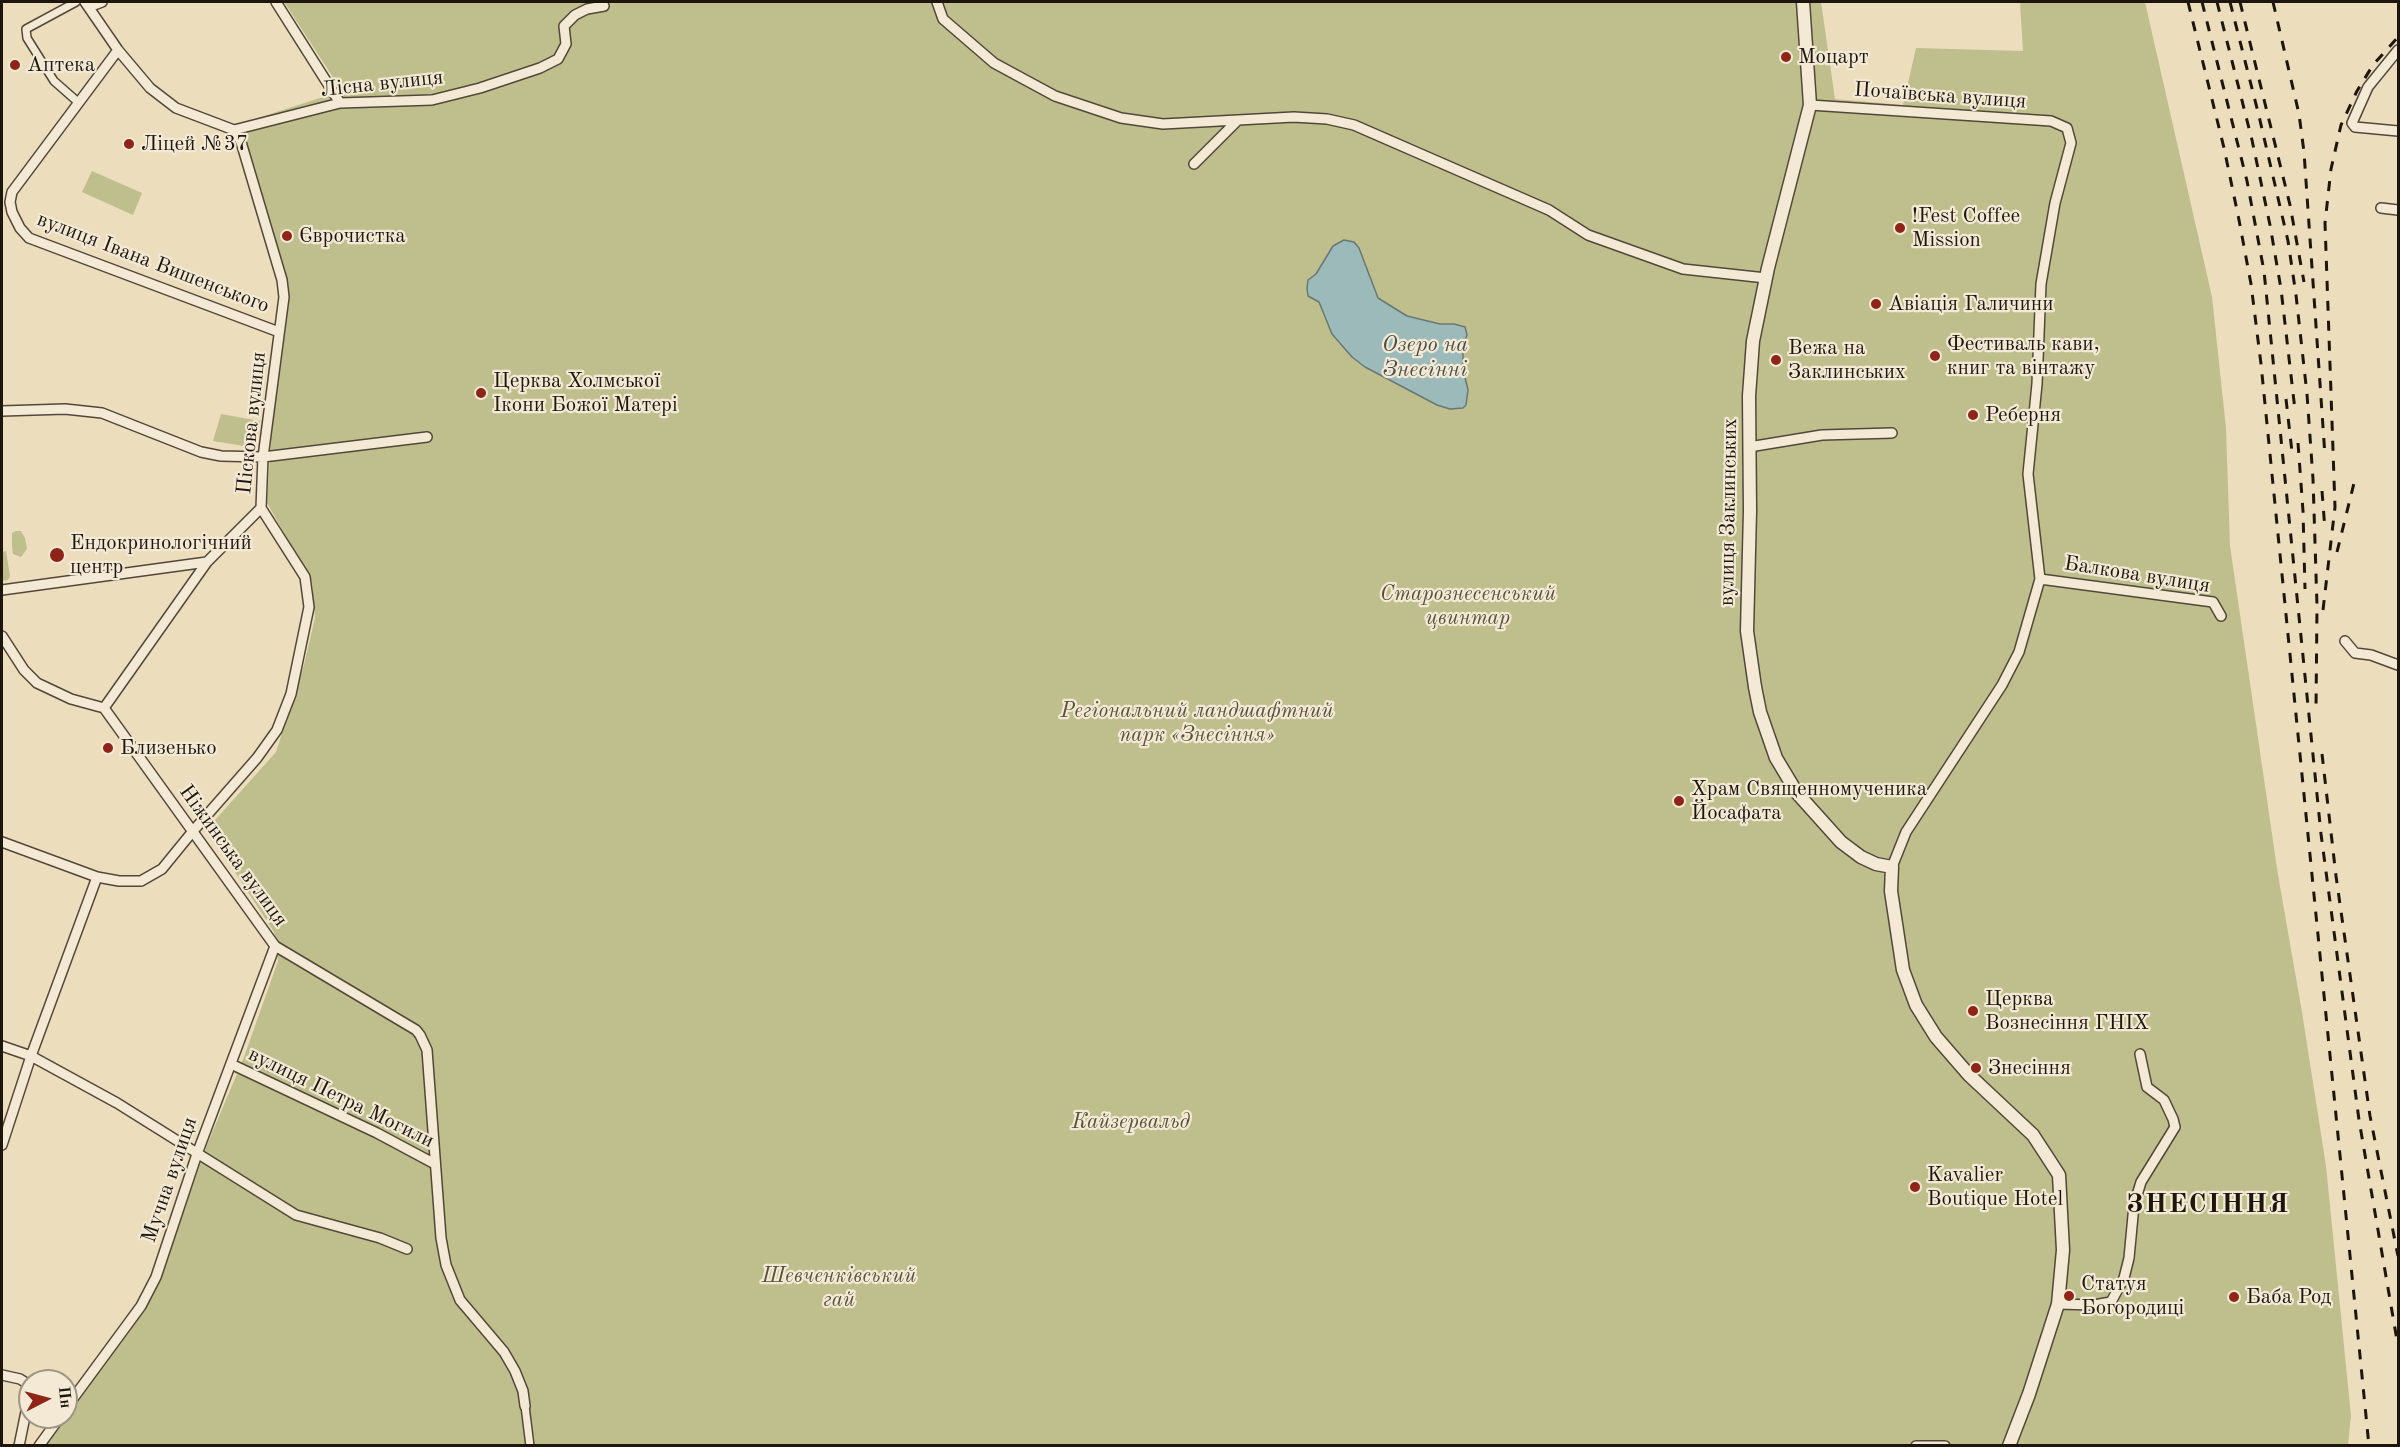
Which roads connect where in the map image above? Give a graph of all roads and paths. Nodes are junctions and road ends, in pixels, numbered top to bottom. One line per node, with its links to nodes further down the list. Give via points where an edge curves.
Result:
1 (76, 2): 10 (street, via 26,29 27,38 54,81)
2 (102, 2): 6 (street)
3 (276, 2): 11 (street)
4 (936, 2): 13 (street, via 944,19 994,63 1055,96 1121,118 1162,124)
5 (1803, 2): 12 (street, вулиця Заклинських)
6 (87, 4): 8 (street)
7 (604, 6): 11 (street, Лісна вулиця, via 575,15 564,26 566,44 560,57 540,68 432,100)
8 (118, 50): 10 (street, вулиця Івана Вишенського); 14 (street, via 150,88 176,108)
9 (2396, 55): 15 (street, via 2368,87 2353,119 2355,127)
10 (79, 103): 20 (street, вулиця Івана Вишенського, via 12,192 12,212 20,228 29,238)
11 (340, 103): 14 (street, Лісна вулиця)
12 (1810, 105): 19 (street, вулиця Заклинських); 28 (street, Почаївська вулиця, via 2051,122 2067,128 2071,142 2055,203 2041,284 2028,474)
13 (1238, 120): 16 (street); 19 (street, via 1294,117 1354,125 1549,210 1588,236 1683,269)
14 (234, 130): 20 (street, Піскова вулиця, via 241,142 282,280)
15 (2398, 131)
16 (1194, 164)
17 (2381, 208): 18 (street)
18 (2398, 210)
19 (1766, 279): 24 (street, вулиця Заклинських, via 1753,341)
20 (279, 332): 25 (street, Піскова вулиця)
21 (2, 411): 25 (street, via 65,409 102,413 201,453)
22 (1892, 433): 24 (street, via 1822,435)
23 (427, 437): 25 (street)
24 (1749, 447): 37 (street, вулиця Заклинських, via 1747,631 1766,730 1776,758 1797,793 1824,825 1861,857)
25 (263, 457): 26 (street, Піскова вулиця)
26 (261, 508): 27 (street, Піскова вулиця); 35 (street, via 304,576 309,607 303,637 291,694 277,730)
27 (207, 562): 29 (street); 34 (street, Піскова вулиця)
28 (2040, 579): 30 (street, Балкова вулиця, via 2213,602); 37 (street, via 2017,657 1916,815)
29 (2, 590)
30 (2221, 616)
31 (2, 636): 34 (street, via 24,670 38,683 71,699)
32 (2345, 641): 33 (street, via 2355,653)
33 (2398, 665)
34 (104, 708): 35 (street, Ніжинська вулиця)
35 (193, 831): 38 (street, via 162,869 141,880); 39 (street, Ніжинська вулиця)
36 (2, 842): 38 (street)
37 (1892, 867): 48 (street, via 1891,891 1899,947 1916,1005 1959,1065 2033,1135 2059,1175 2063,1250)
38 (97, 877): 42 (street)
39 (275, 946): 43 (street, Мучна вулиця); 46 (street, Ніжинська вулиця, via 420,1035 427,1050)
40 (2, 1046): 42 (street)
41 (2140, 1054): 48 (street, via 2147,1087 2164,1101 2175,1127 2141,1182 2124,1278 2111,1302)
42 (31, 1056): 44 (street); 45 (street, via 117,1103)
43 (231, 1064): 45 (street, Мучна вулиця); 46 (street, вулиця Петра Могили)
44 (2, 1145)
45 (197, 1154): 47 (street, via 296,1215); 51 (street, Мучна вулиця, via 156,1276 141,1306)
46 (435, 1164): 52 (street, Ніжинська вулиця, via 446,1265 460,1300 515,1371)
47 (407, 1249)
48 (2058, 1304): 60 (street)
49 (2, 1375): 50 (street)
50 (18, 1379)
51 (78, 1392)
52 (525, 1406): 57 (street)
53 (22, 1429): 55 (street)
54 (51, 1429): 56 (street)
55 (19, 1446)
56 (39, 1446)
57 (530, 1446)
58 (1916, 1446): 59 (street)
59 (1945, 1446)
60 (2009, 1446)

